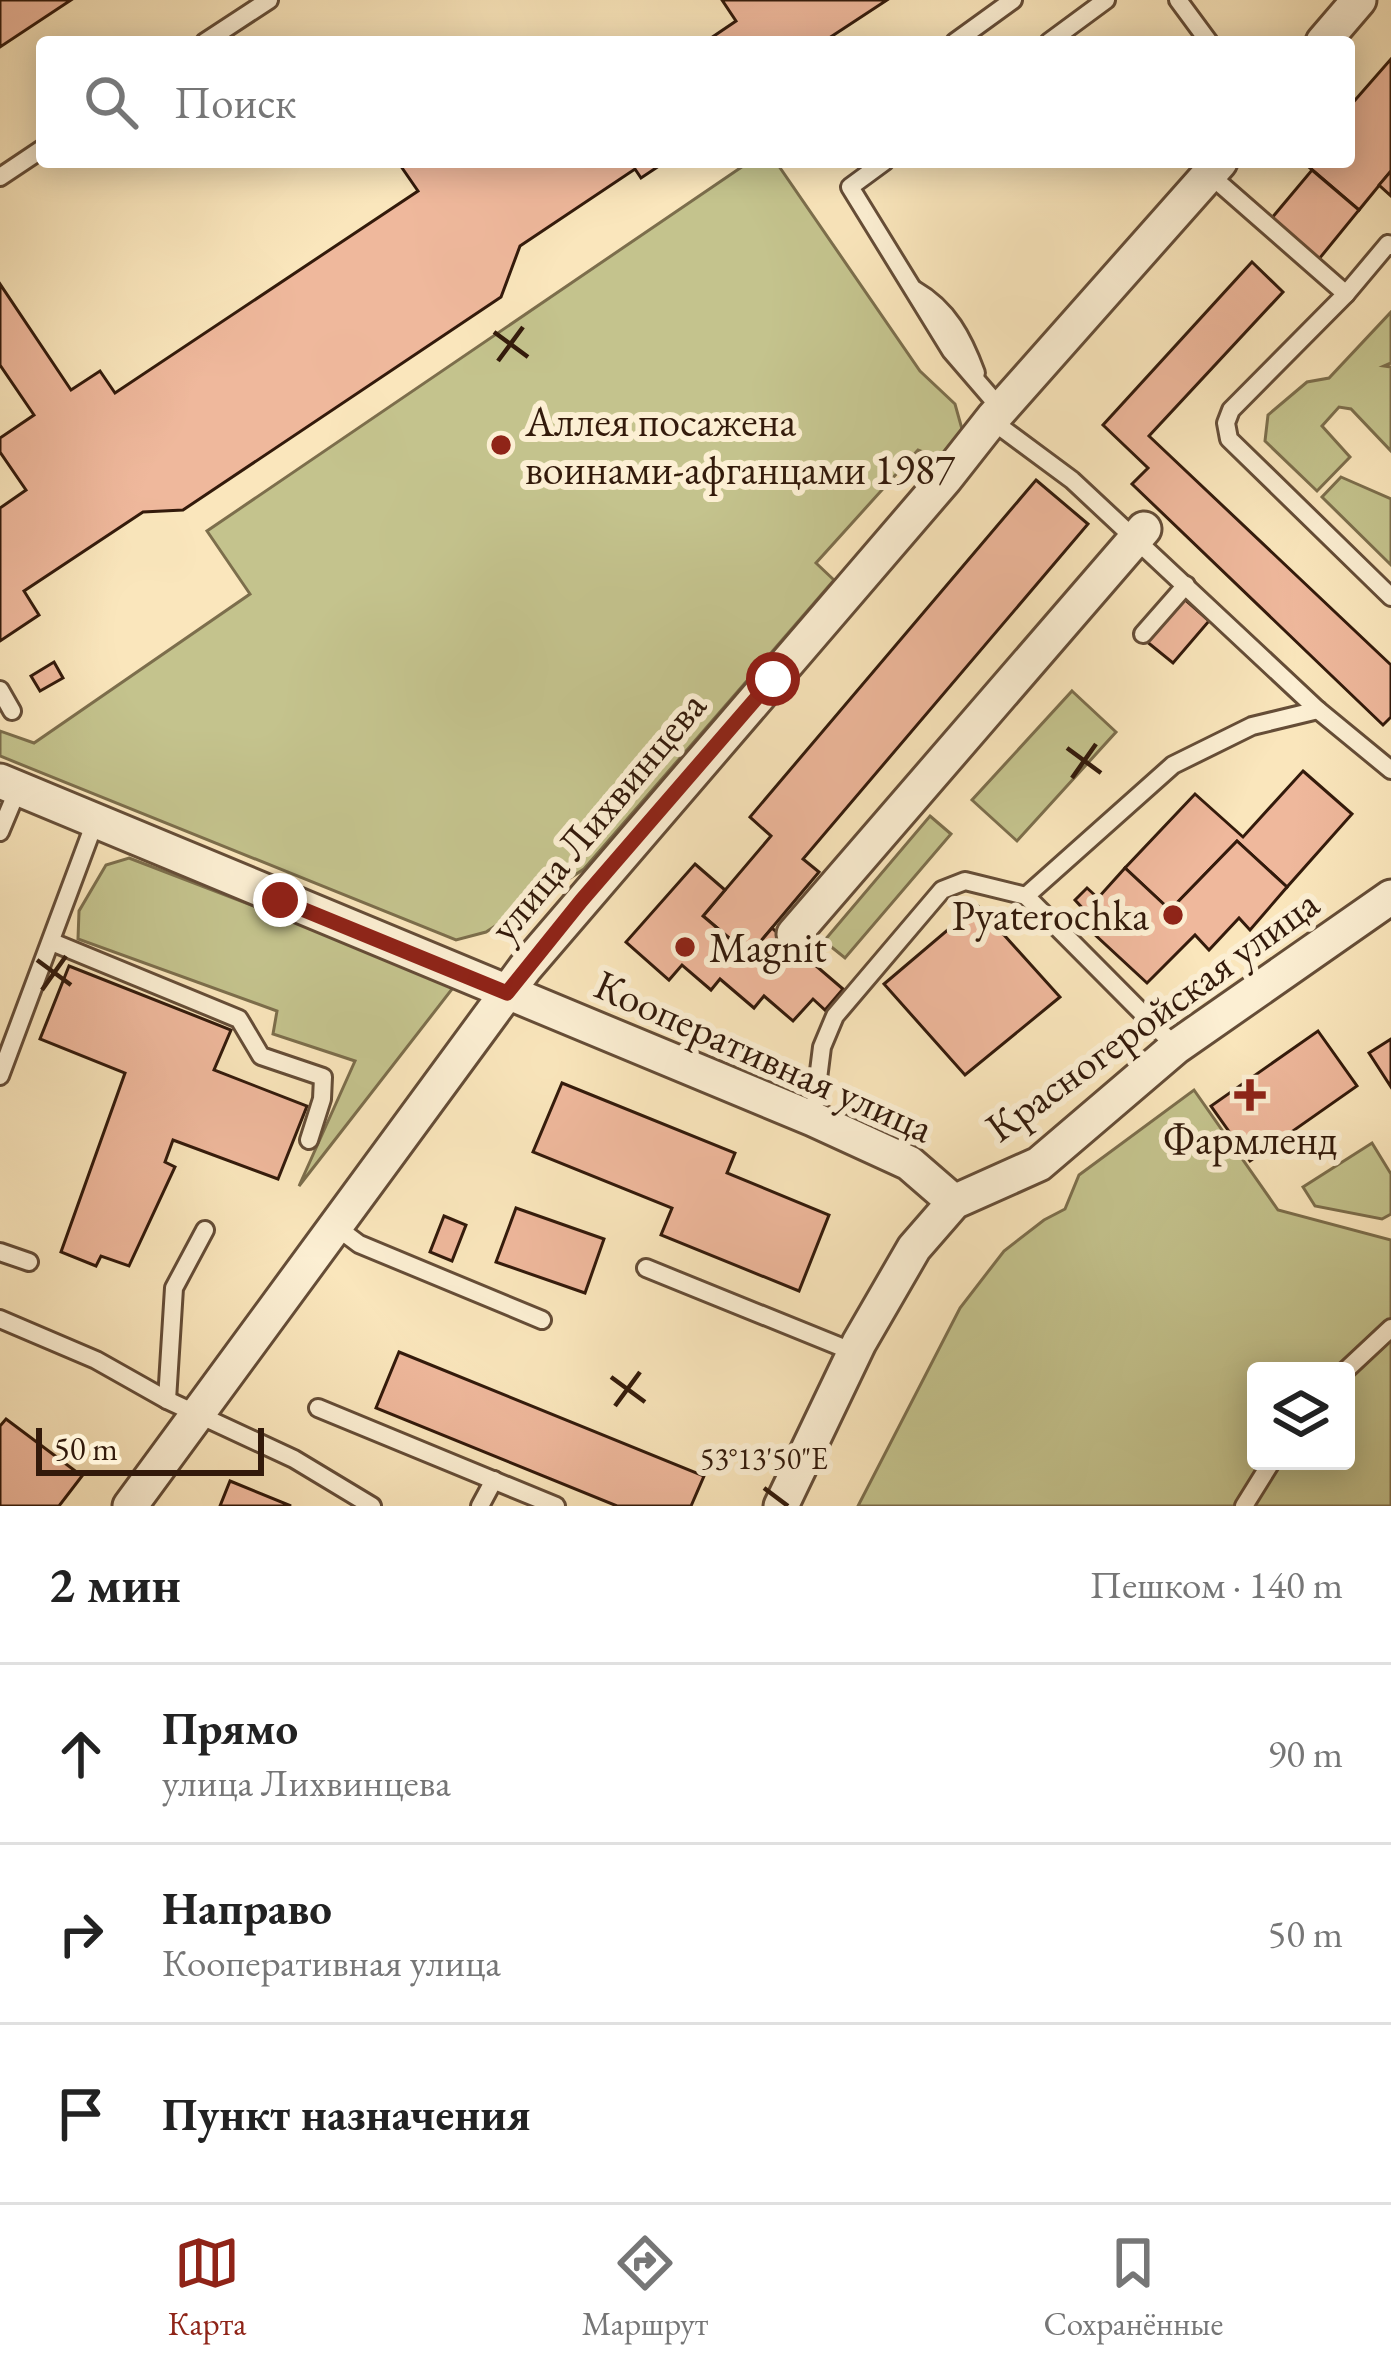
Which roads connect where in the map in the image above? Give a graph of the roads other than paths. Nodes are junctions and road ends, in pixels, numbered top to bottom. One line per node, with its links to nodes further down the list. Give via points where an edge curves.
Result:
1 (269, 0): 6 (lane)
2 (1013, 0): 7 (lane)
3 (1106, 0): 8 (lane)
4 (1178, 0): 9 (lane)
5 (1359, 0): 10 (street)
6 (215, 36)
7 (963, 36)
8 (1057, 36)
9 (1205, 36)
10 (1328, 36)
11 (36, 153): 14 (lane)
12 (876, 168): 17 (lane, via 850,187)
13 (1214, 168): 16 (lane); 17 (street, улица Лихвинцева)
14 (0, 177)
15 (1391, 246): 16 (lane)
16 (1346, 294): 20 (lane, via 1226,423 1229,440)
17 (992, 407): 18 (lane); 33 (street, улица Лихвинцева, via 957,466)
18 (1140, 534): 19 (lane); 31 (street)
19 (1186, 585): 21 (lane); 23 (lane)
20 (1391, 597)
21 (1143, 634)
22 (0, 690): 24 (lane)
23 (1318, 710): 25 (lane); 29 (lane, via 1252,726 1173,765)
24 (12, 711)
25 (1391, 770)
26 (9, 785): 27 (street, Кооперативная улица); 28 (lane)
27 (94, 822): 32 (lane); 33 (street, Кооперативная улица)
28 (0, 832)
29 (1026, 896): 34 (lane); 36 (lane, via 965,881 942,890 836,1016 822,1047)
30 (1391, 898): 34 (street, Красногеройская улица)
31 (794, 934)
32 (52, 942): 35 (lane); 37 (lane, via 239,1019 262,1056 323,1077)
33 (507, 993): 36 (street, Кооперативная улица); 39 (street, улица Лихвинцева)
34 (1176, 1047): 38 (street, Красногеройская улица, via 1039,1164)
35 (0, 1076)
36 (813, 1119): 38 (street, Кооперативная улица, via 909,1163)
37 (309, 1140)
38 (954, 1202): 47 (street, Красногеройская улица, via 914,1248)
39 (335, 1226): 45 (lane, via 359,1244); 51 (street, улица Лихвинцева)
40 (206, 1229): 49 (lane, via 174,1288)
41 (0, 1252): 42 (lane)
42 (29, 1262)
43 (646, 1268): 47 (lane)
44 (0, 1319): 49 (lane)
45 (542, 1320)
46 (1391, 1328): 48 (lane)
47 (856, 1353): 58 (street, Красногеройская улица)
48 (1355, 1362)
49 (166, 1400): 51 (lane)
50 (318, 1408): 53 (lane)
51 (200, 1412): 54 (street, улица Лихвинцева); 55 (lane)
52 (1266, 1470): 59 (lane)
53 (494, 1480): 56 (lane); 57 (lane)
54 (130, 1506)
55 (372, 1506)
56 (480, 1506)
57 (556, 1506)
58 (781, 1506)
59 (1244, 1506)

